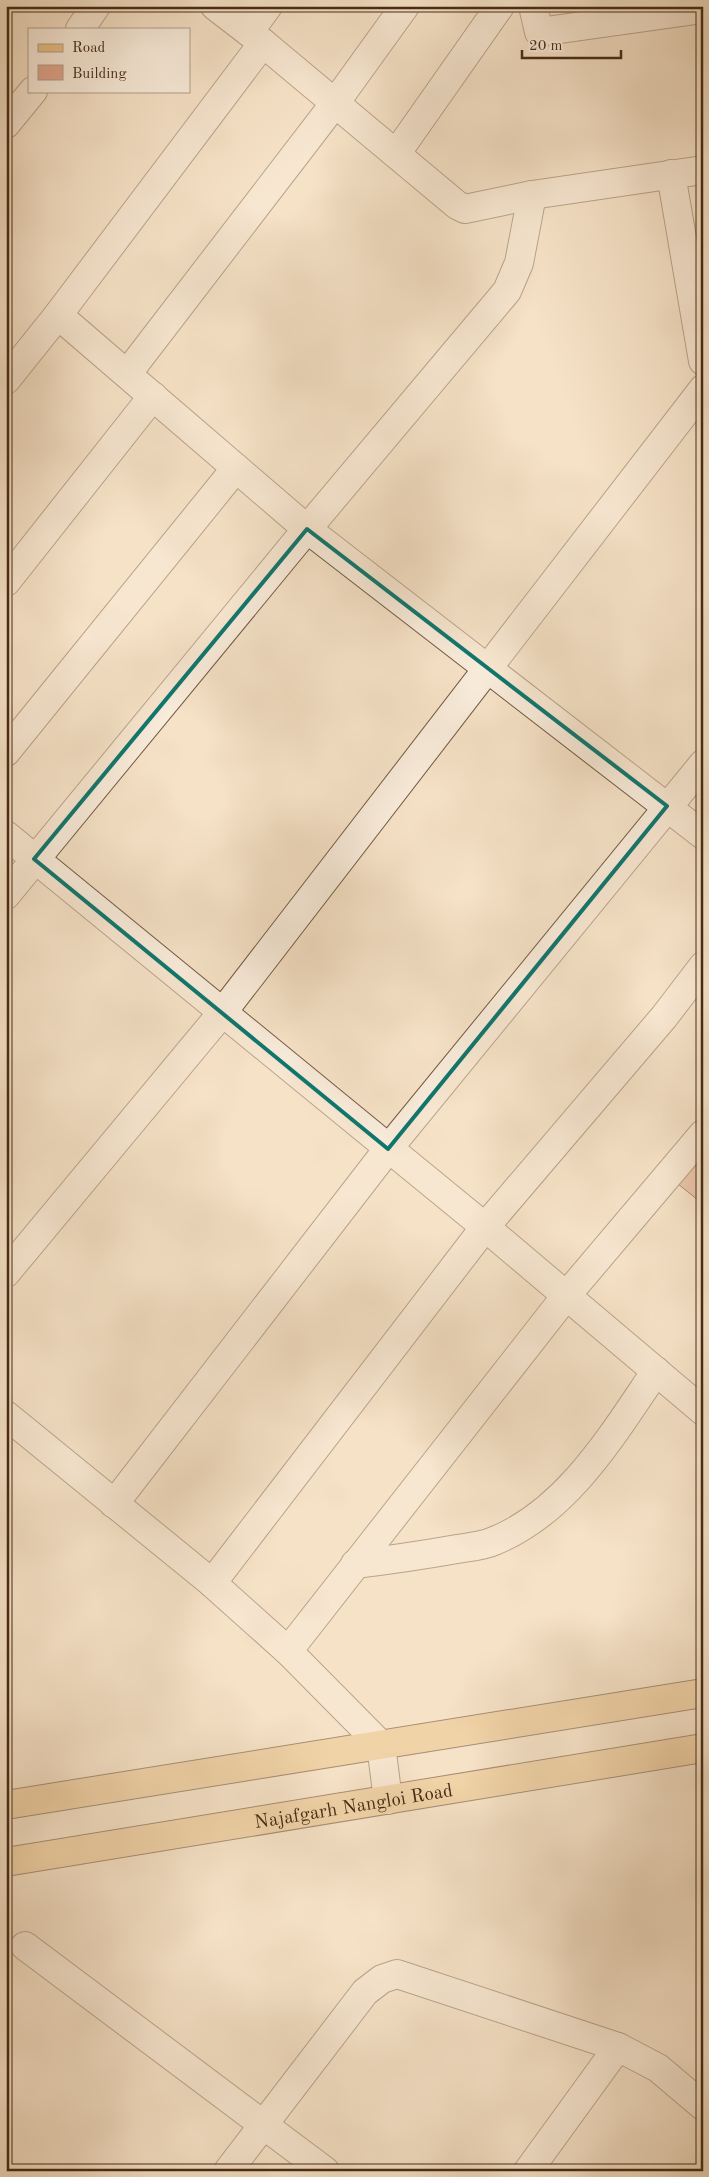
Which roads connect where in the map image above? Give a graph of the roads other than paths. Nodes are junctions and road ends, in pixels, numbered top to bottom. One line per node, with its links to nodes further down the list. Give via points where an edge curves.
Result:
1 (96, 6): 8 (street)
2 (215, 6): 9 (street)
3 (268, 6): 9 (street)
4 (405, 6): 11 (street)
5 (500, 6): 13 (street)
6 (533, 6): 7 (street, via 539,32)
7 (703, 9)
8 (81, 28)
9 (256, 38): 11 (street); 17 (street)
10 (32, 92): 12 (street)
11 (334, 103): 13 (street); 19 (street)
12 (6, 124)
13 (396, 154): 16 (street, via 465,209)
14 (703, 170): 15 (street)
15 (671, 174): 16 (street); 18 (street)
16 (532, 196): 24 (street, via 519,263 507,291)
17 (58, 315): 19 (street); 20 (street)
18 (703, 361)
19 (127, 374): 22 (street)
20 (6, 380)
21 (703, 389): 26 (street)
22 (153, 396): 23 (street); 25 (street)
23 (236, 468): 24 (street); 27 (street)
24 (307, 528): 26 (street); 32 (street)
25 (6, 582)
26 (489, 668): 29 (street); 35 (street)
27 (6, 752)
28 (703, 764): 29 (street)
29 (667, 806): 30 (street); 37 (street)
30 (703, 835)
31 (6, 836): 32 (street)
32 (34, 859): 33 (street); 35 (street)
33 (6, 895)
34 (703, 966): 38 (street, via 664,1017)
35 (222, 1013): 37 (street); 39 (street)
36 (703, 1134): 40 (street)
37 (388, 1149): 38 (street); 44 (street)
38 (485, 1228): 40 (street); 46 (street)
39 (6, 1273)
40 (566, 1296): 41 (street); 45 (street)
41 (656, 1371): 42 (street); 45 (street, via 597,1458 524,1528 492,1542 411,1558)
42 (703, 1411)
43 (6, 1415): 44 (street)
44 (114, 1504): 46 (street)
45 (356, 1564): 47 (street)
46 (212, 1583): 47 (street)
47 (288, 1651): 49 (street)
48 (703, 1693): 49 (main road)
49 (381, 1745): 51 (street); 52 (main road)
50 (703, 1748): 51 (main road, Najafgarh Nangloi Road)
51 (388, 1800): 53 (main road, Najafgarh Nangloi Road)
52 (6, 1805)
53 (6, 1862)
54 (25, 1946): 57 (street)
55 (618, 2047): 56 (street, via 658,2068); 57 (street, via 397,1974 382,1979 365,1992); 60 (street)
56 (703, 2106)
57 (265, 2124): 58 (street); 59 (street)
58 (228, 2171)
59 (325, 2171)
60 (528, 2171)

